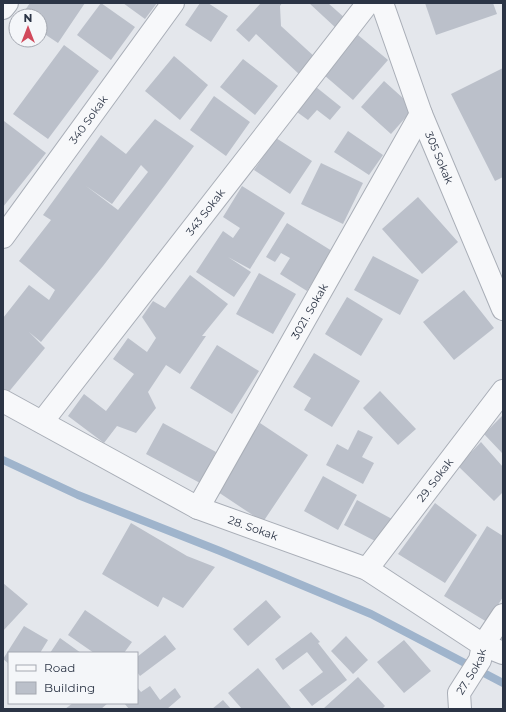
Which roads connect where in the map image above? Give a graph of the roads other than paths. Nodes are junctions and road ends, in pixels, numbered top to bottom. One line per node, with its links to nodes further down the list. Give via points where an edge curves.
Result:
1 (7, 3): 5 (street)
2 (173, 3): 7 (street, 340 Sokak)
3 (368, 3): 11 (street, 343 Sokak)
4 (382, 3): 6 (street, 305 Sokak)
5 (3, 8)
6 (421, 114): 8 (street, 305 Sokak); 12 (street, 3021. Sokak)
7 (3, 237)
8 (503, 309)
9 (503, 391): 13 (street, 29. Sokak)
10 (3, 401): 11 (street, 28. Sokak)
11 (42, 422): 12 (street, 28. Sokak)
12 (198, 508): 13 (street, 28. Sokak)
13 (368, 569): 15 (street, 28. Sokak)
14 (503, 615): 15 (street, 27. Sokak)
15 (482, 653): 16 (street, 28. Sokak); 17 (street, 27. Sokak)
16 (503, 653)
17 (460, 701)

